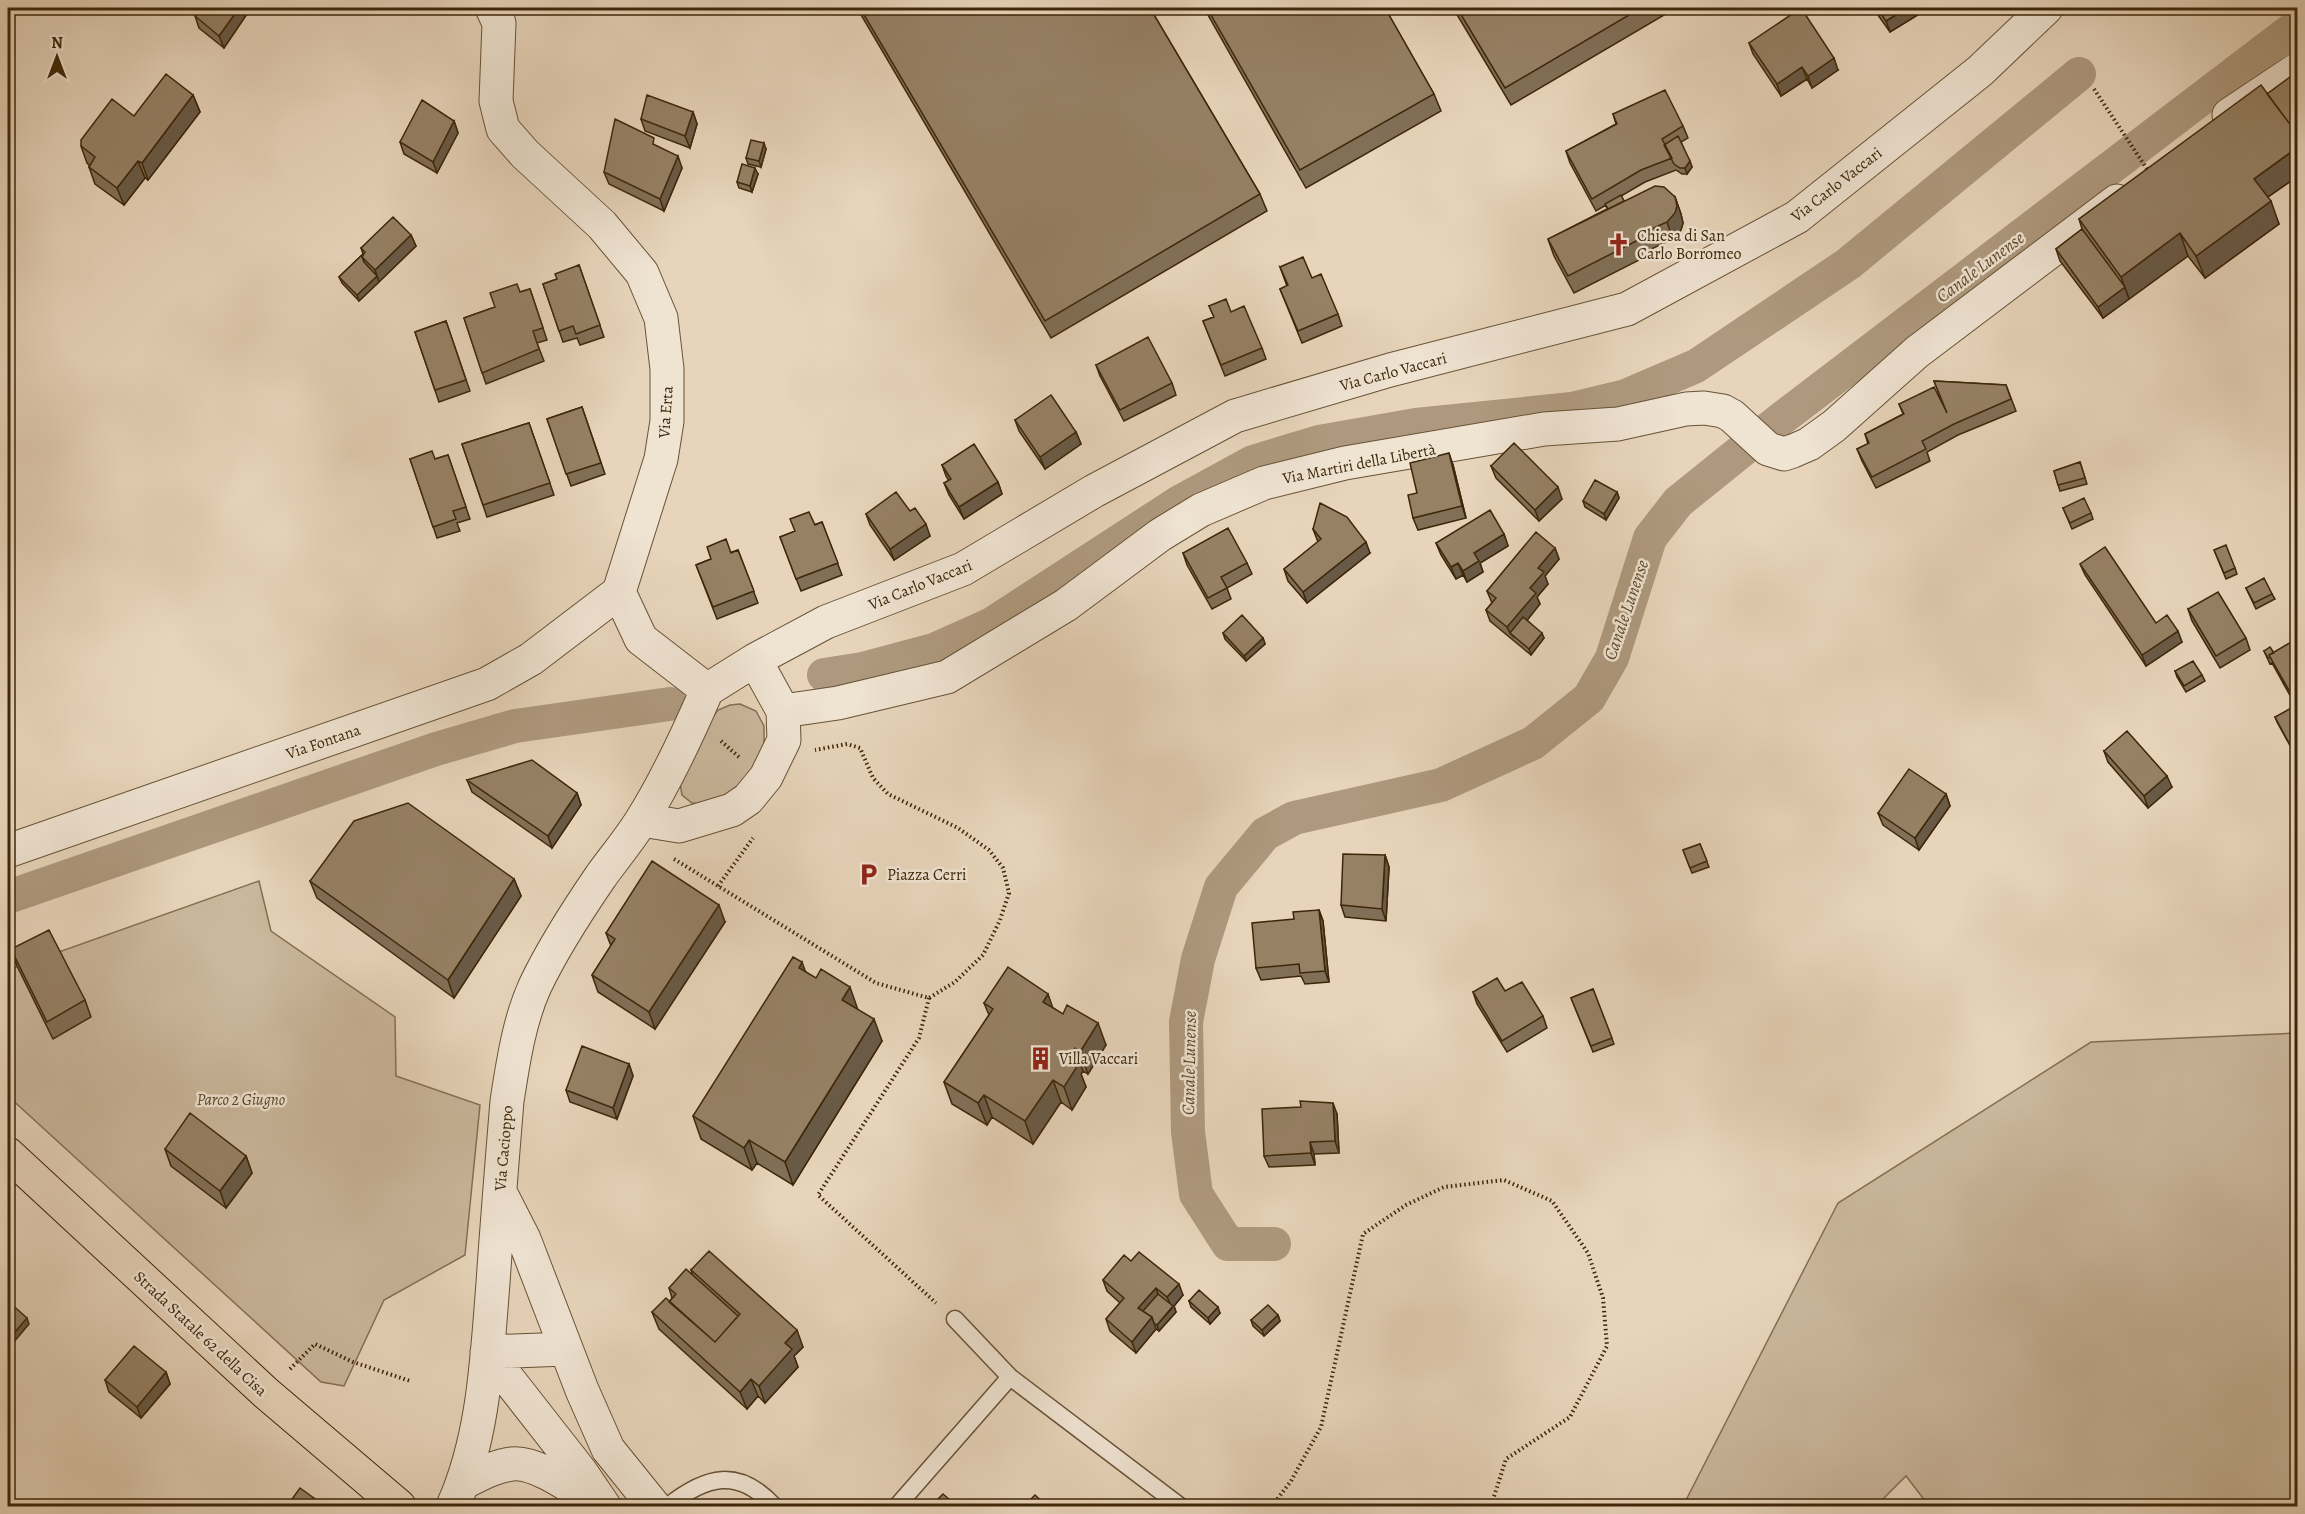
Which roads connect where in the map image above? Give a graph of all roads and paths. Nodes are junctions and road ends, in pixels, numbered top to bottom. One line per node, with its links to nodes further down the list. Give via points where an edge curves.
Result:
1 (492, 8): 7 (street, Via Erta, via 499,23 496,101 502,129 602,225 642,273 661,318 667,369 667,422 661,459)
2 (2046, 8): 8 (street, Via Carlo Vaccari, via 1980,71 1797,217 1627,309 1390,370 1235,416 1094,491 963,569 826,622)
3 (2298, 69): 5 (street)
4 (2094, 89): 6 (path)
5 (2202, 136)
6 (2147, 169): 10 (street, Via Martiri della Libertà, via 1917,352 1834,426 1809,444 1784,454 1768,449 1737,419 1715,409 1686,409 1618,424 1544,429 1345,463 1264,483 1201,510 1160,535 1066,605 947,677 838,703)
7 (619, 592): 9 (street, via 641,639); 15 (street, Via Fontana, via 531,659 487,684)
8 (755, 660): 9 (street, Via Carlo Vaccari); 10 (street)
9 (706, 690): 14 (street)
10 (783, 711): 13 (street, via 784,740)
11 (713, 734): 13 (path)
12 (806, 752): 17 (path, via 847,744 860,748 873,778 888,794 958,828 989,850 1003,868 1009,893 983,955 954,982)
13 (766, 777): 14 (street, via 748,799 732,810 679,826)
14 (642, 820): 19 (street, Via Cacioppo, via 584,903 534,988 513,1062)
15 (8, 851)
16 (718, 886): 17 (path, via 876,983)
17 (929, 998): 20 (path, via 919,1038 818,1195)
18 (8, 1154): 25 (main road, Strada Statale 62 della Cisa)
19 (499, 1190): 21 (street, via 524,1239); 22 (street, Via Cacioppo)
20 (955, 1319): 23 (lane)
21 (566, 1349): 22 (street); 29 (street, via 608,1449)
22 (488, 1352): 26 (street, Via Cacioppo, via 480,1416); 28 (street)
23 (1010, 1377): 32 (lane); 33 (lane)
24 (410, 1381): 25 (path, via 315,1344)
25 (266, 1394): 27 (main road, Strada Statale 62 della Cisa)
26 (458, 1495): 28 (street, via 495,1468 515,1464 538,1469)
27 (399, 1506)
28 (603, 1506)
29 (654, 1506)
30 (668, 1506): 31 (lane, via 688,1490 718,1479 739,1481 760,1492)
31 (774, 1506)
32 (897, 1506)
33 (1180, 1506)
34 (1272, 1506): 35 (path, via 1321,1427 1363,1234 1406,1205 1444,1187 1504,1180 1552,1201 1588,1253 1604,1298 1607,1346 1570,1417 1506,1459)
35 (1491, 1506)

